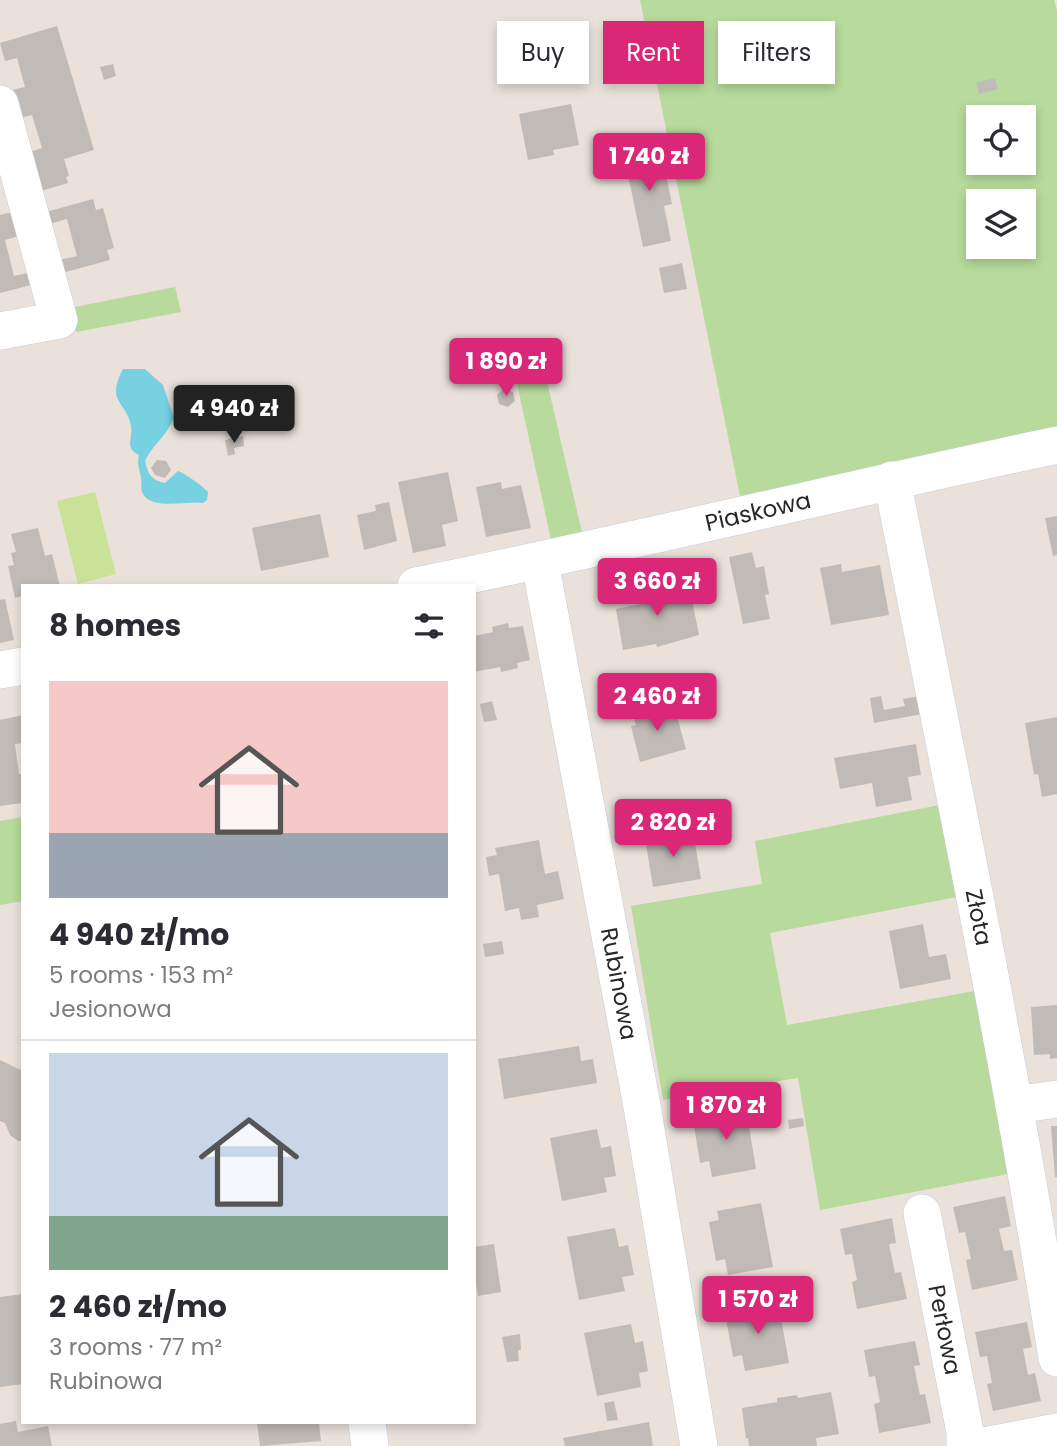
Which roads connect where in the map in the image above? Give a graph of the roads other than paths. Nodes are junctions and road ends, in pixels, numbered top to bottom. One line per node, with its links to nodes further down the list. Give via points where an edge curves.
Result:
1 (0, 104): 2 (street, via 59,320)
2 (0, 331)
3 (1057, 445): 4 (street, Piaskowa)
4 (892, 480): 5 (street, Piaskowa); 10 (street, Złota)
5 (540, 562): 6 (street, Piaskowa); 16 (street, Rubinowa, via 642,1106)
6 (426, 584)
7 (21, 666): 8 (street)
8 (0, 670)
9 (1057, 1099): 10 (street)
10 (1014, 1105): 12 (street, Złota)
11 (922, 1213): 17 (street, Perłowa)
12 (1057, 1358)
13 (367, 1424): 15 (street)
14 (1057, 1432): 18 (street)
15 (370, 1446)
16 (699, 1446)
17 (965, 1446)
18 (984, 1446)

